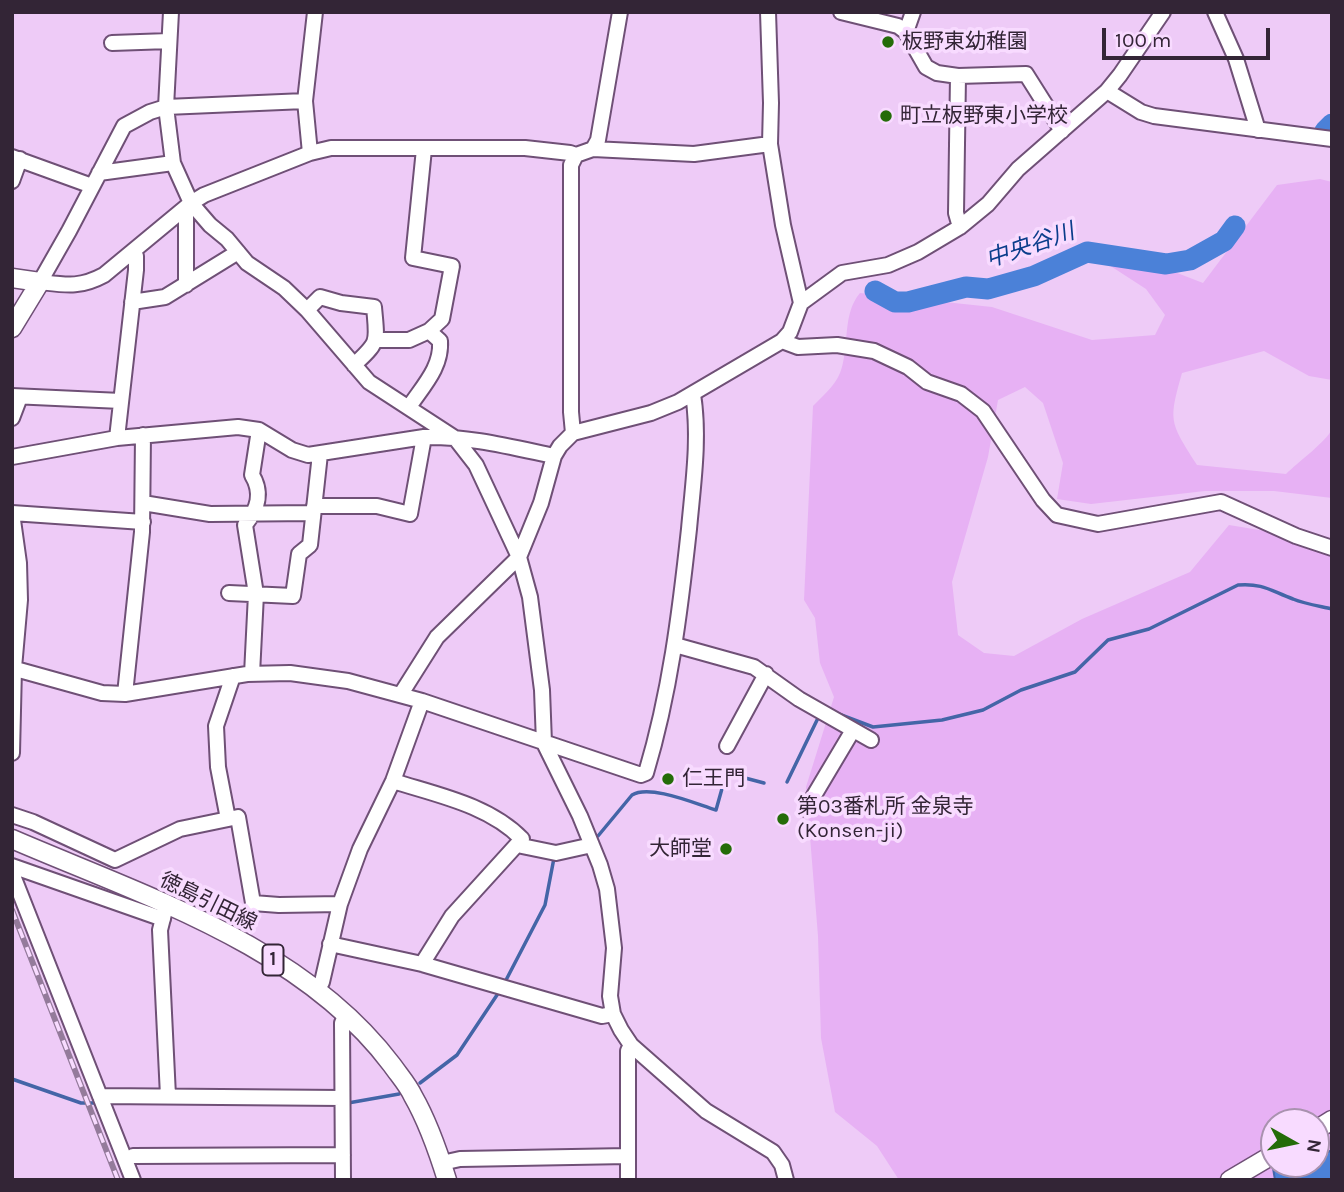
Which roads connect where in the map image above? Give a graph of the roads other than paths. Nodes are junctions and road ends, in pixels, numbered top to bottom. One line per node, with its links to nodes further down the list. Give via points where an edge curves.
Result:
1 (171, 12): 10 (street)
2 (315, 12): 14 (street)
3 (620, 12): 21 (street)
4 (768, 12): 19 (street)
5 (841, 12): 9 (street)
6 (913, 12): 9 (street)
7 (1163, 12): 13 (street)
8 (1215, 12): 16 (street, via 1236,59)
9 (906, 32): 12 (street, via 926,67)
10 (169, 41): 11 (street); 15 (street)
11 (112, 43)
12 (958, 76): 17 (street, via 1026,74); 29 (street, via 956,212)
13 (1107, 91): 16 (street, via 1154,116); 17 (street)
14 (305, 102): 15 (street); 22 (street)
15 (166, 107): 25 (street); 26 (street, via 124,126)
16 (1258, 130): 18 (street)
17 (1062, 131): 29 (street)
18 (1332, 139)
19 (770, 144): 21 (street, via 694,154); 36 (street)
20 (424, 149): 22 (street, via 331,148); 23 (street, via 525,148); 39 (street, via 413,258 453,266 442,319)
21 (593, 149): 23 (street)
22 (310, 153): 28 (street)
23 (576, 155): 49 (street, via 571,165)
24 (16, 158): 26 (street); 27 (street)
25 (173, 163): 26 (street); 28 (street)
26 (96, 180): 33 (street)
27 (12, 181)
28 (188, 205): 30 (street); 31 (street); 34 (street)
29 (960, 227): 36 (street, via 888,265 842,273)
30 (133, 251): 33 (street, via 90,282 77,286); 35 (street)
31 (238, 252): 34 (street); 37 (street)
32 (12, 278): 33 (main road)
33 (40, 282): 38 (main road)
34 (186, 285): 35 (street, via 165,297)
35 (132, 302): 45 (street)
36 (801, 303): 41 (street)
37 (307, 310): 40 (street, via 320,297 374,307); 42 (street)
38 (12, 328)
39 (429, 331): 40 (street, via 409,340); 46 (street, via 440,341 441,354)
40 (376, 341): 42 (street)
41 (782, 341): 43 (street); 62 (street, via 798,347 837,345 874,351 908,366 927,382 961,394 983,411 1057,515 1098,524 1221,502)
42 (354, 365): 46 (street, via 369,382)
43 (693, 394): 49 (street, via 651,413); 66 (street, via 697,418 693,484)
44 (16, 396): 45 (street); 47 (street)
45 (121, 401): 51 (street)
46 (409, 407): 53 (street)
47 (12, 418)
48 (260, 430): 50 (street, via 238,427); 54 (street, via 292,450); 60 (street, via 252,475 259,487)
49 (573, 433): 55 (street)
50 (143, 435): 51 (street); 57 (street)
51 (117, 438): 56 (street)
52 (424, 438): 53 (street); 54 (street); 58 (street, via 410,513 377,506)
53 (455, 438): 55 (street); 63 (street, via 476,465)
54 (320, 454): 58 (street)
55 (554, 456): 63 (street)
56 (12, 457)
57 (143, 502): 60 (street, via 210,514); 61 (street)
58 (314, 509): 60 (street); 65 (street, via 310,545 299,554 293,596)
59 (12, 513): 61 (street); 67 (street, via 20,600)
60 (255, 513): 65 (street, via 245,524)
61 (143, 522): 71 (street)
62 (1332, 548)
63 (519, 557): 72 (street, via 438,637); 76 (street, via 533,619)
64 (229, 593): 65 (street)
65 (256, 594): 68 (street)
66 (675, 645): 69 (street); 76 (street, via 646,773)
67 (13, 668): 71 (street, via 102,693); 78 (street)
68 (252, 674): 70 (street); 72 (street, via 336,679)
69 (766, 674): 74 (street); 77 (street)
70 (233, 676): 71 (street); 82 (street, via 216,726)
71 (125, 694)
72 (401, 694): 73 (street)
73 (422, 701): 76 (street); 79 (street)
74 (853, 730): 75 (street); 80 (street)
75 (870, 740)
76 (544, 743): 85 (street)
77 (727, 746)
78 (12, 753)
79 (393, 781): 84 (street, via 492,816 522,839); 88 (street)
80 (806, 809)
81 (12, 815): 82 (street, via 115,860 180,829)
82 (228, 819): 88 (street, via 238,817 253,903)
83 (12, 839): 89 (main road, 徳島引田線 / 1)
84 (517, 845): 85 (street, via 556,853); 91 (street, via 452,916)
85 (592, 845): 94 (street, via 611,912)
86 (12, 866): 89 (street)
87 (12, 873): 98 (street)
88 (340, 904): 90 (street)
89 (164, 912): 92 (main road, 徳島引田線 / 1, via 232,935); 96 (street, via 160,929)
90 (330, 944): 91 (street); 92 (street)
91 (422, 964): 94 (street, via 602,1016)
92 (317, 990): 93 (main road, 徳島引田線 / 1)
93 (346, 1014): 97 (street, via 342,1023); 103 (main road, 徳島引田線 / 1, via 412,1093)
94 (613, 1014): 95 (street)
95 (631, 1045): 101 (street); 107 (street, via 706,1111 773,1152)
96 (168, 1096): 97 (street); 98 (street)
97 (342, 1098): 99 (street)
98 (102, 1101): 104 (street)
99 (343, 1155): 100 (street); 105 (street)
100 (133, 1156)
101 (628, 1156): 103 (street, via 460,1159); 106 (street)
102 (1260, 1162): 108 (main road)
103 (444, 1171)
104 (133, 1180)
105 (343, 1180)
106 (628, 1180)
107 (786, 1180)
108 (1230, 1180)

